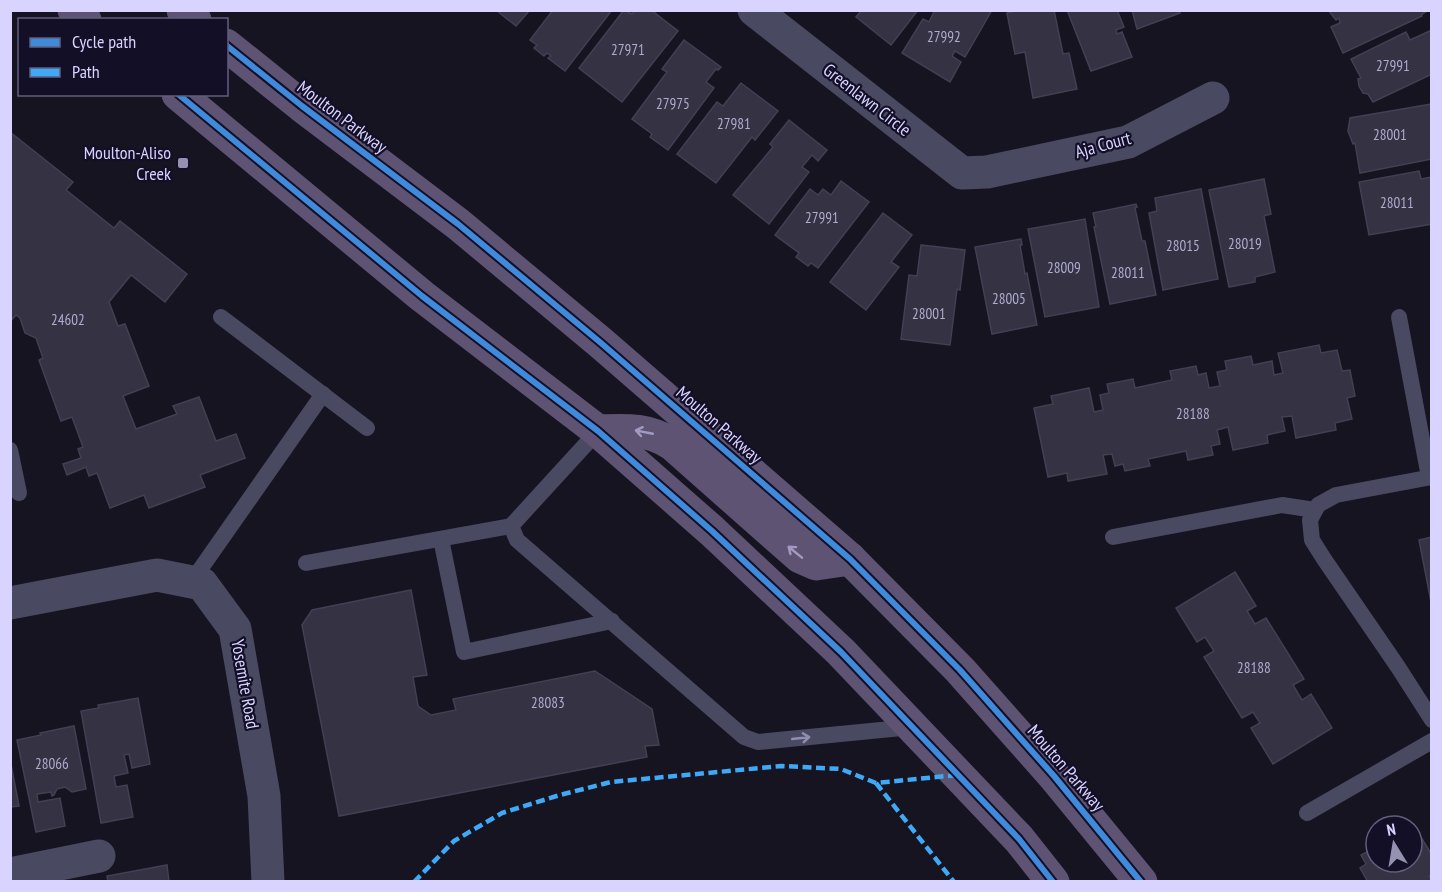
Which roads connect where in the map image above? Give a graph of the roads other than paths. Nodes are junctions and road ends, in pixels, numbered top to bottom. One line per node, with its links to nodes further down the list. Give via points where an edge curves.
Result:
1 (754, 10): 5 (street, Greenlawn Circle, via 962,173)
2 (228, 47): 18 (main road, Moulton Parkway, via 458,224)
3 (180, 96): 10 (main road, via 422,296)
4 (1213, 98): 5 (street, Aja Court, via 1128,142)
5 (987, 172)
6 (221, 317): 8 (lane)
7 (1399, 317): 12 (lane)
8 (323, 394): 9 (lane); 20 (lane)
9 (367, 428)
10 (598, 431): 15 (lane); 18 (main road, one-way to 10, via 816,564 800,557 657,434); 24 (main road, via 841,652)
11 (10, 450): 13 (lane)
12 (1430, 477): 14 (lane, via 1336,495)
13 (19, 493)
14 (1315, 510): 16 (lane, via 1282,505); 23 (lane, via 1310,520 1312,540)
15 (511, 526): 17 (lane); 22 (lane, via 517,540)
16 (1113, 537)
17 (441, 539): 19 (lane); 22 (lane, via 464,652)
18 (850, 559): 31 (main road, Moulton Parkway, via 960,670)
19 (306, 563)
20 (192, 581): 21 (street, via 157,575); 29 (street, Yosemite Road, via 202,584 235,629 264,796)
21 (10, 603)
22 (612, 621): 24 (lane, one-way to 24, via 744,737 758,742)
23 (1431, 720)
24 (912, 727): 30 (main road, via 1019,838)
25 (1431, 741): 26 (lane)
26 (1307, 813)
27 (99, 856): 28 (street)
28 (28, 875)
29 (268, 882)
30 (1053, 882)
31 (1141, 882)

